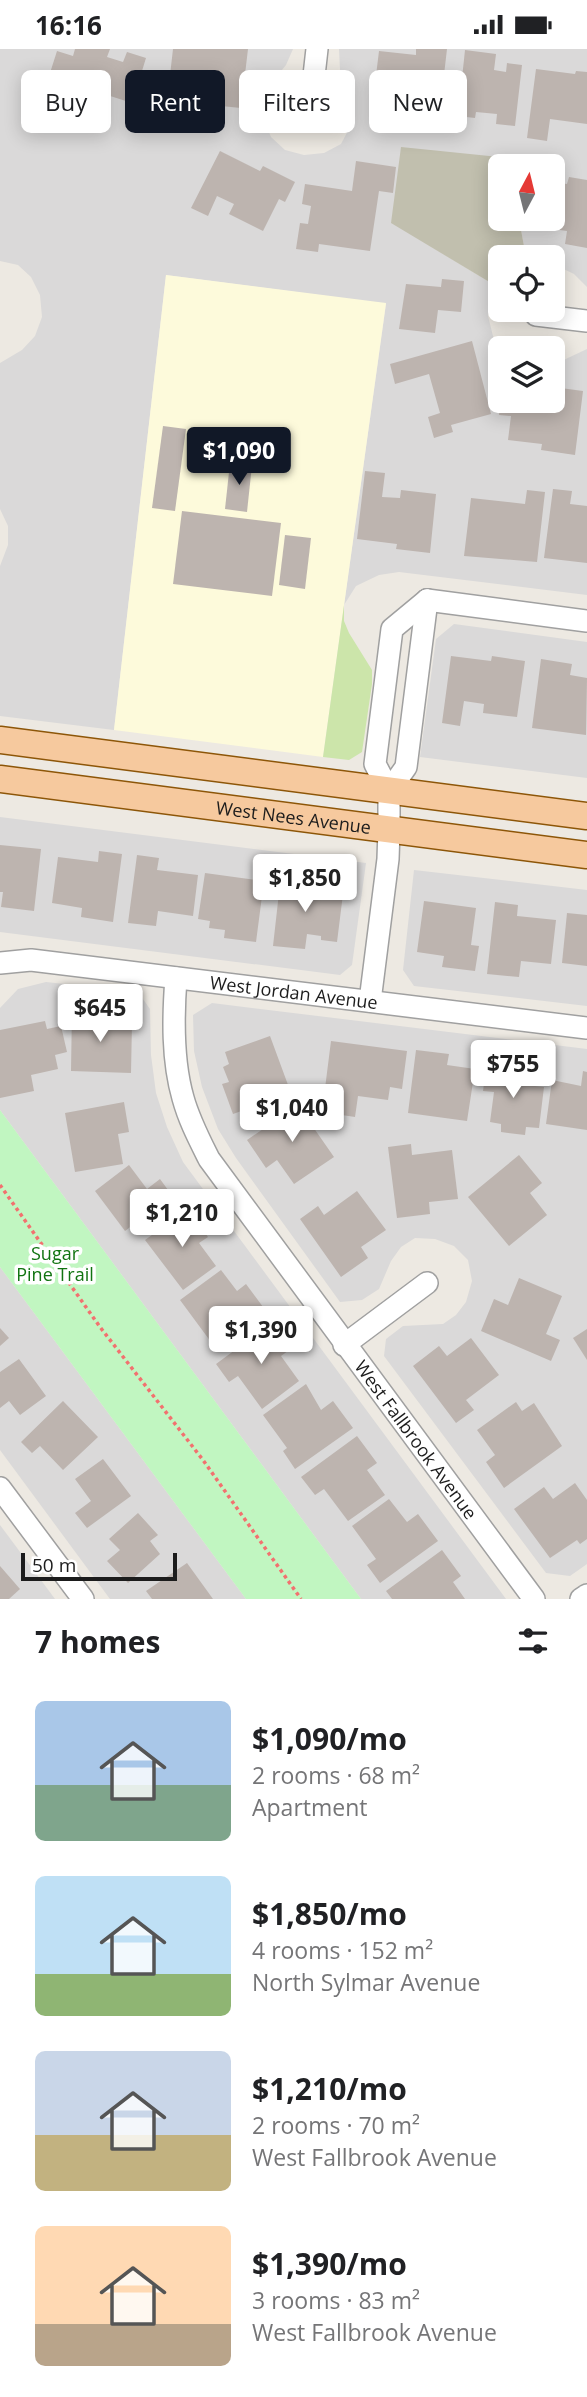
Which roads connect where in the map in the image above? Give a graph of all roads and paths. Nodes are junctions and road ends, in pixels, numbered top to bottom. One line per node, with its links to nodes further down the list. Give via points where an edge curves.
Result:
1 (317, 49): 2 (street)
2 (315, 70)
3 (565, 318): 4 (street)
4 (587, 321)
5 (427, 600): 6 (street); 9 (street, via 406,767); 9 (street, via 392,629 375,764)
6 (587, 621)
7 (0, 740): 9 (main road)
8 (0, 779): 11 (main road, West Nees Avenue)
9 (389, 791): 10 (main road); 11 (street)
10 (587, 816)
11 (389, 830): 12 (main road, West Nees Avenue); 15 (street)
12 (587, 855)
13 (0, 963): 14 (street, West Jordan Avenue, via 31,960)
14 (176, 978): 15 (street, West Jordan Avenue); 19 (street, West Fallbrook Avenue, via 176,1056 182,1097 193,1127 209,1159)
15 (370, 1000): 16 (street, West Jordan Avenue)
16 (587, 1028)
17 (0, 1185): 23 (path)
18 (427, 1283): 19 (street)
19 (344, 1345): 24 (street, West Fallbrook Avenue)
20 (0, 1487): 22 (street)
21 (587, 1595): 25 (street)
22 (83, 1599)
23 (301, 1599)
24 (534, 1599)
25 (581, 1599)

